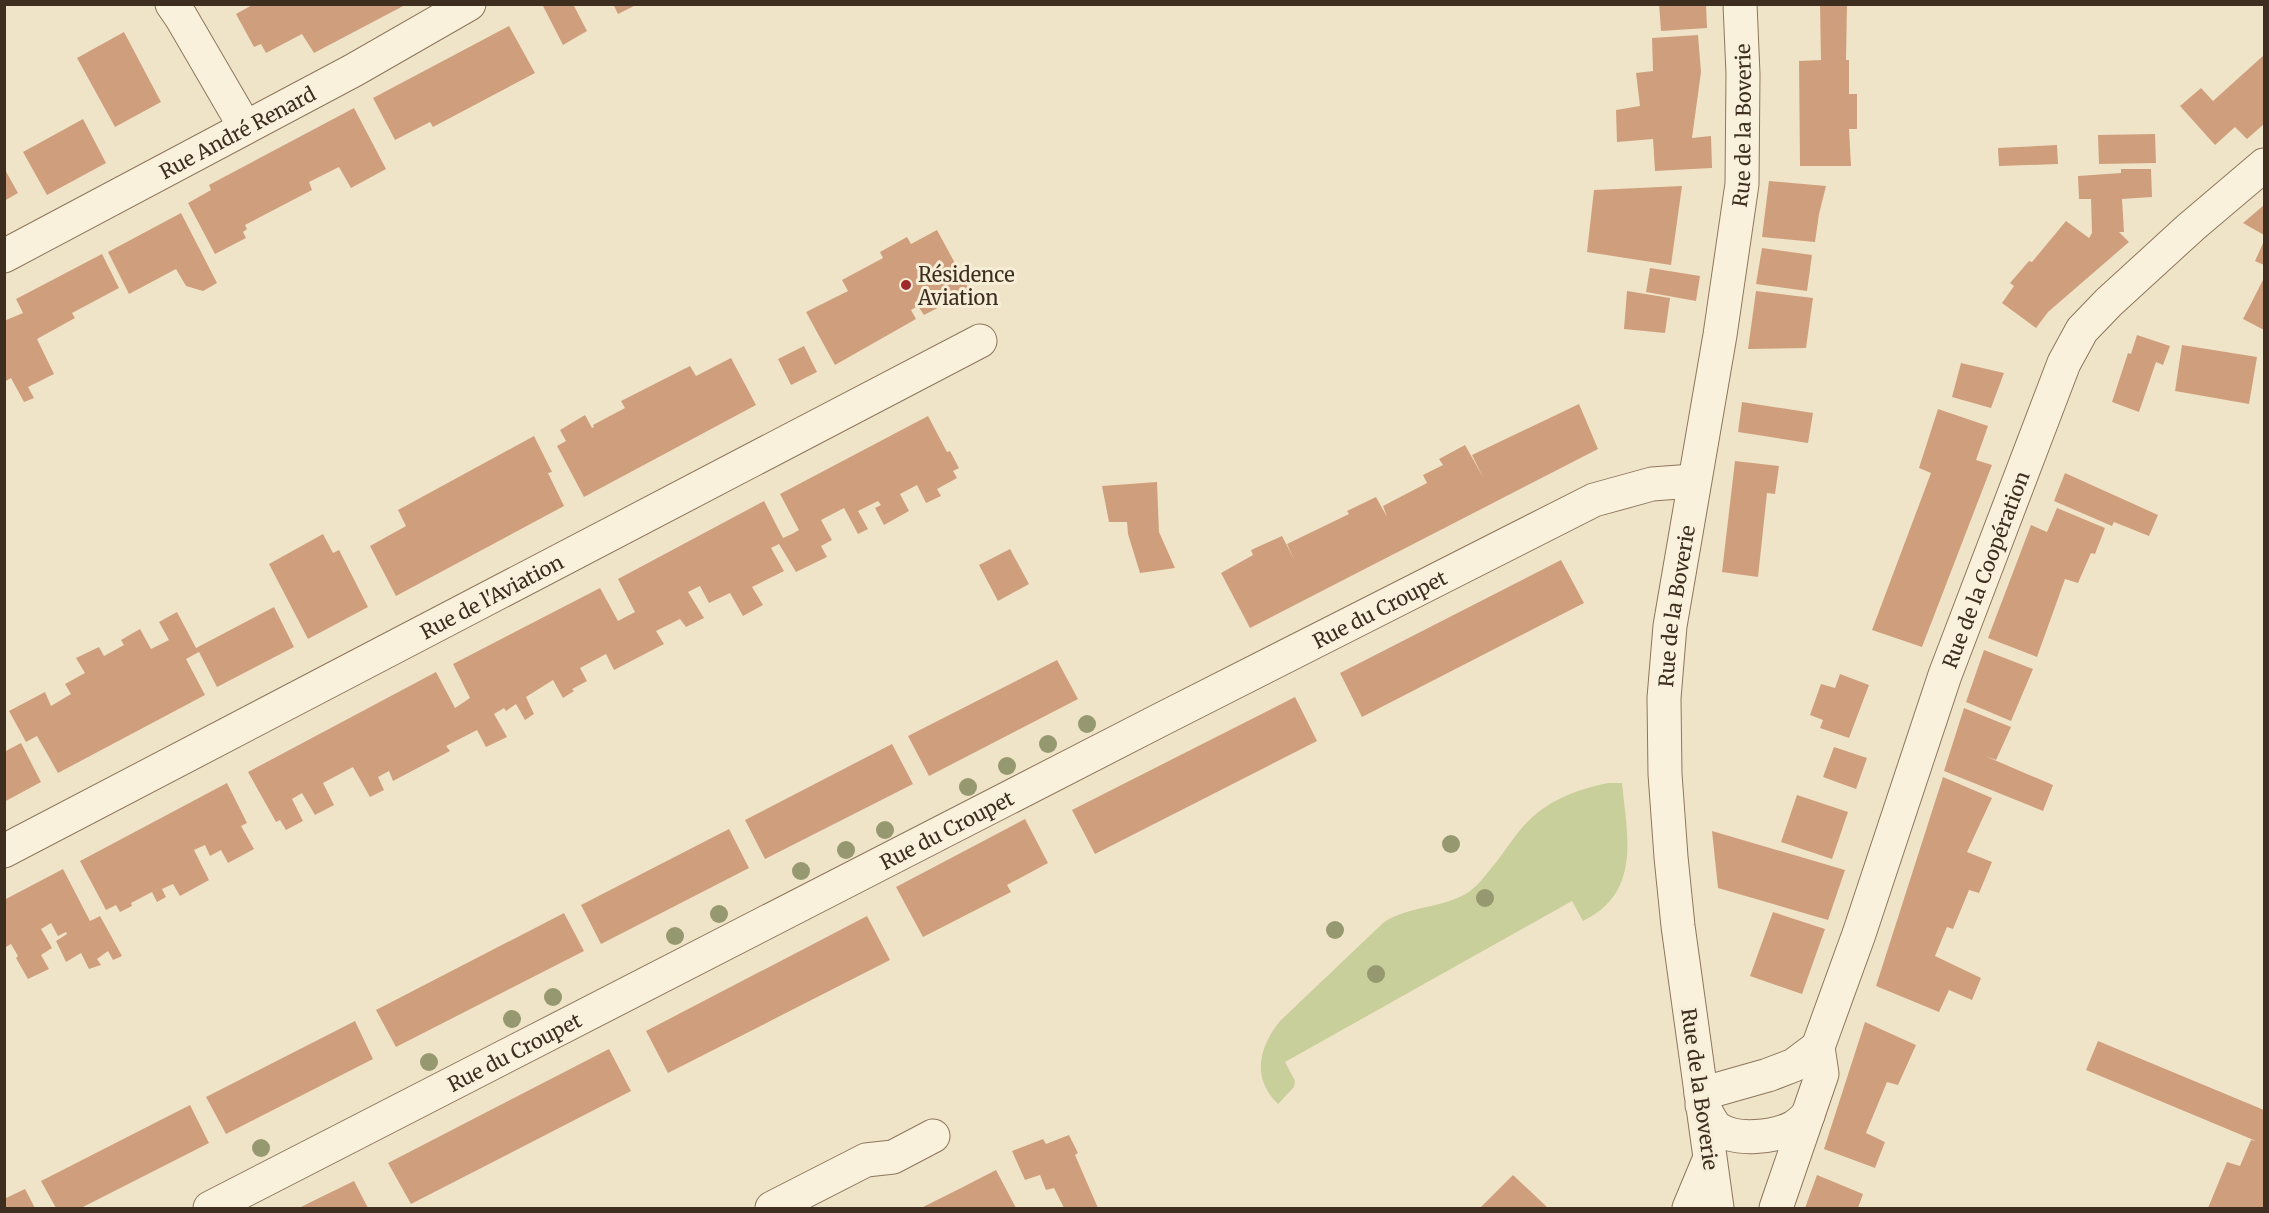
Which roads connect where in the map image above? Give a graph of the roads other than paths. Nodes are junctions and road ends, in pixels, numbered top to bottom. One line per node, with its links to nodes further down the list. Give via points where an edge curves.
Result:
1 (172, 4): 4 (street)
2 (469, 4): 4 (street, Rue André Renard)
3 (1740, 4): 8 (street, Rue de la Boverie, via 1742,184)
4 (245, 127): 6 (street, Rue André Renard)
5 (2265, 165): 10 (street, Rue de la Coopération, via 2109,302 2082,330 2064,363 1945,675)
6 (4, 256)
7 (980, 341): 9 (street, Rue de l'Aviation)
8 (1693, 481): 11 (street, Rue de la Boverie, via 1670,626 1664,698 1671,857); 15 (street, Rue du Croupet, via 1652,484 1594,500)
9 (4, 851)
10 (1818, 1047): 11 (street, via 1794,1065); 12 (street, Rue de la Coopération, via 1822,1074)
11 (1701, 1099): 12 (street, via 1716,1127 1730,1135 1776,1133 1795,1127); 14 (street, Rue de la Boverie)
12 (1808, 1114): 19 (street, Rue de la Coopération)
13 (933, 1136): 16 (street, via 893,1157 866,1160)
14 (1710, 1158): 17 (street); 18 (street, Rue de la Boverie)
15 (210, 1209)
16 (772, 1209)
17 (1689, 1209)
18 (1717, 1209)
19 (1776, 1209)

